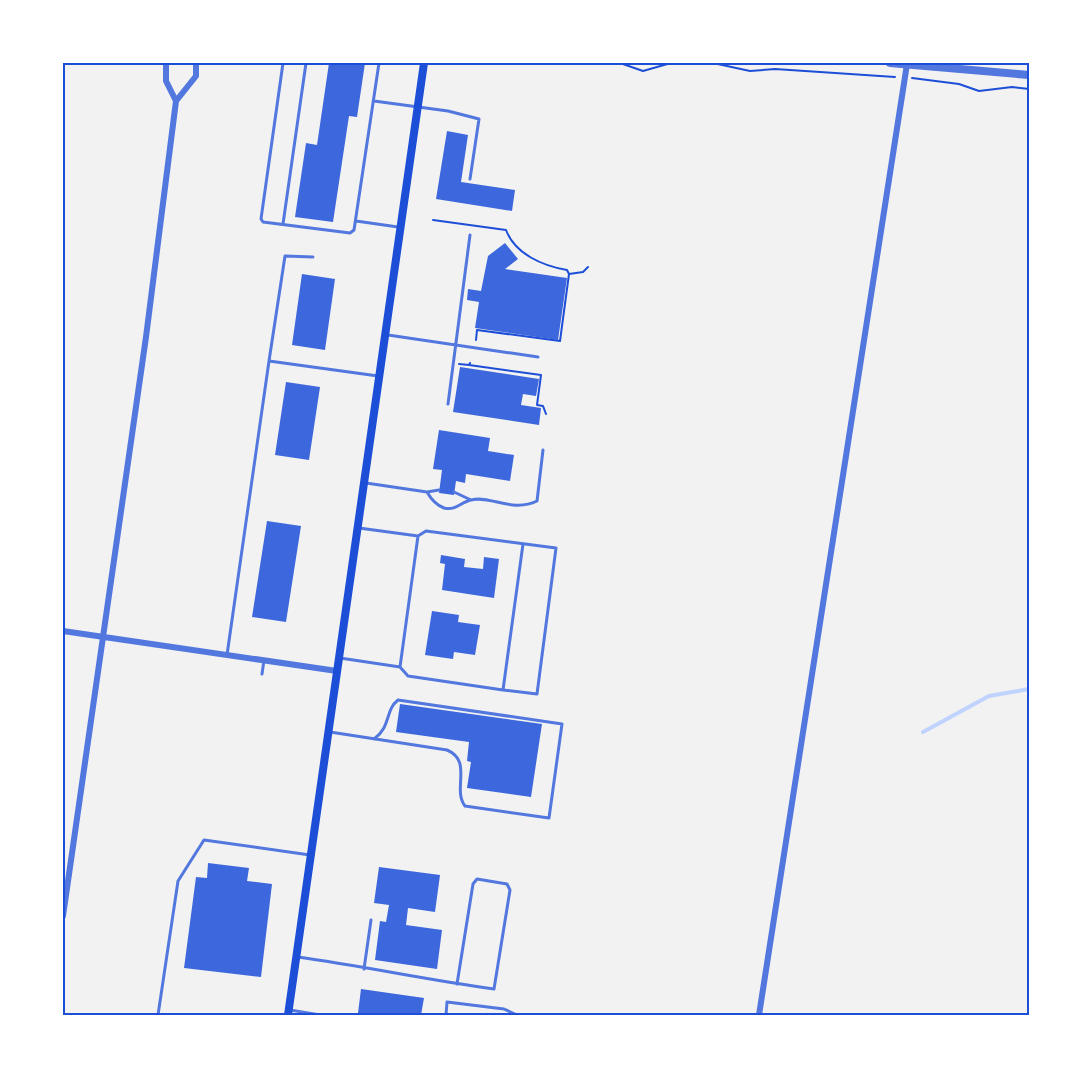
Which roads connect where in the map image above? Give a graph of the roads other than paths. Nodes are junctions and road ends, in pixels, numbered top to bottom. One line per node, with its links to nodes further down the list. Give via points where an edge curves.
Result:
1 (166, 63): 12 (street, via 166,81)
2 (196, 63): 12 (street, via 196,76)
3 (283, 63): 17 (lane, via 261,219)
4 (306, 63): 17 (lane)
5 (380, 63): 13 (lane)
6 (424, 63): 14 (main road)
7 (890, 63): 8 (street)
8 (907, 64): 9 (street); 58 (street)
9 (956, 66): 10 (street)
10 (979, 67): 11 (street)
11 (1029, 75)
12 (176, 101): 37 (street)
13 (374, 101): 14 (lane); 16 (lane)
14 (418, 106): 15 (lane, via 479,119); 18 (main road)
15 (471, 178)
16 (356, 221): 17 (lane, via 350,232); 18 (lane)
17 (283, 224)
18 (401, 227): 21 (main road)
19 (470, 235): 22 (lane)
20 (313, 257): 24 (lane, via 285,256)
21 (386, 335): 22 (lane); 25 (main road)
22 (456, 345): 23 (lane); 26 (lane)
23 (538, 357)
24 (269, 361): 25 (lane); 38 (lane)
25 (380, 377): 28 (main road)
26 (448, 404)
27 (543, 450): 32 (lane, via 537,501 526,506)
28 (365, 483): 30 (lane); 33 (main road)
29 (439, 490): 30 (lane)
30 (427, 492): 32 (lane, via 434,502 448,508)
31 (454, 492): 32 (lane)
32 (471, 500)
33 (358, 528): 34 (lane); 39 (main road)
34 (418, 536): 35 (lane, via 426,531); 41 (lane)
35 (523, 544): 44 (lane); 44 (lane, via 556,548 537,694)
36 (63, 631): 37 (street)
37 (103, 637): 38 (street); 48 (street)
38 (227, 655): 40 (street)
39 (339, 658): 41 (lane); 42 (main road)
40 (264, 660): 42 (street); 43 (lane)
41 (400, 667): 44 (lane, via 408,676)
42 (337, 671): 45 (main road)
43 (262, 674)
44 (503, 690)
45 (328, 731): 46 (lane); 47 (main road)
46 (374, 739): 46 (lane, via 452,752 462,767 460,794 465,806 549,818 562,724 401,700 392,705 385,729)
47 (310, 855): 50 (main road); 54 (lane, via 204,840 178,881)
48 (63, 916)
49 (371, 920): 51 (lane)
50 (296, 957): 51 (lane); 53 (main road)
51 (364, 969): 52 (lane)
52 (457, 984): 52 (lane, via 494,989 510,890 507,884 477,879 473,884)
53 (288, 1012): 55 (lane)
54 (158, 1015)
55 (320, 1015)
56 (446, 1015): 57 (lane, via 447,1002 504,1009)
57 (517, 1015)
58 (759, 1015)

